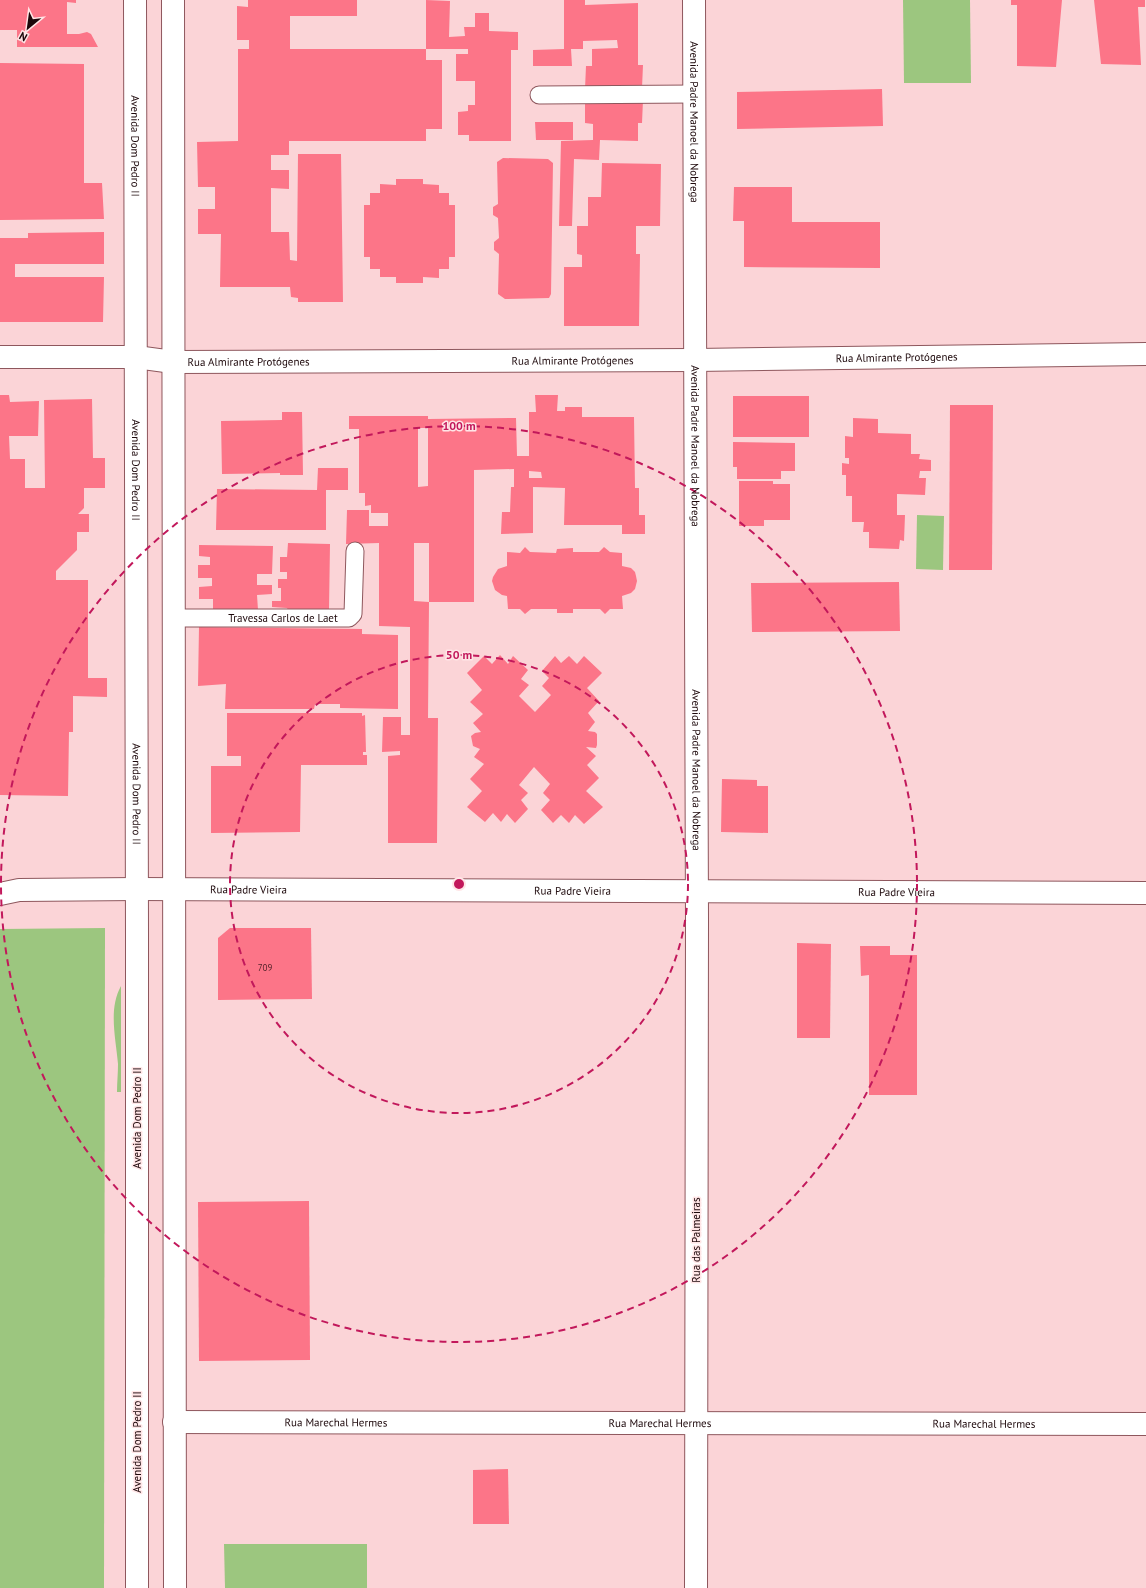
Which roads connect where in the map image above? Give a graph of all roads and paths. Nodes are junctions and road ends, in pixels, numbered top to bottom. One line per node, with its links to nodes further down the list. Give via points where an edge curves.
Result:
1 (135, 0): 8 (main road, Avenida Dom Pedro II)
2 (173, 0): 10 (main road)
3 (694, 0): 4 (main road, Avenida Padre Manoel da Nobrega)
4 (695, 94): 5 (lane); 9 (main road, Avenida Padre Manoel da Nobrega)
5 (539, 95)
6 (1146, 354): 9 (main road, Rua Almirante Protógenes)
7 (0, 357): 8 (main road, Rua Almirante Protógenes)
8 (136, 357): 10 (main road, Rua Almirante Protógenes); 13 (main road, Avenida Dom Pedro II)
9 (696, 360): 10 (main road, Rua Almirante Protógenes); 16 (main road, Avenida Padre Manoel da Nobrega)
10 (173, 362): 12 (main road)
11 (355, 551): 12 (lane, Travessa Carlos de Laet, via 353,614 349,618)
12 (173, 618): 14 (main road)
13 (137, 889): 14 (main road, Rua Padre Vieira); 15 (main road, Rua Padre Vieira); 21 (main road, Avenida Dom Pedro II)
14 (173, 889): 16 (main road, Rua Padre Vieira); 18 (main road)
15 (6, 890)
16 (697, 891): 17 (main road, Rua Padre Vieira); 19 (main road, Rua das Palmeiras)
17 (1146, 892)
18 (174, 1422): 19 (main road, Rua Marechal Hermes); 22 (main road)
19 (696, 1423): 20 (main road, Rua Marechal Hermes); 23 (main road, Rua das Palmeiras)
20 (1146, 1424)
21 (137, 1588)
22 (174, 1588)
23 (696, 1588)

